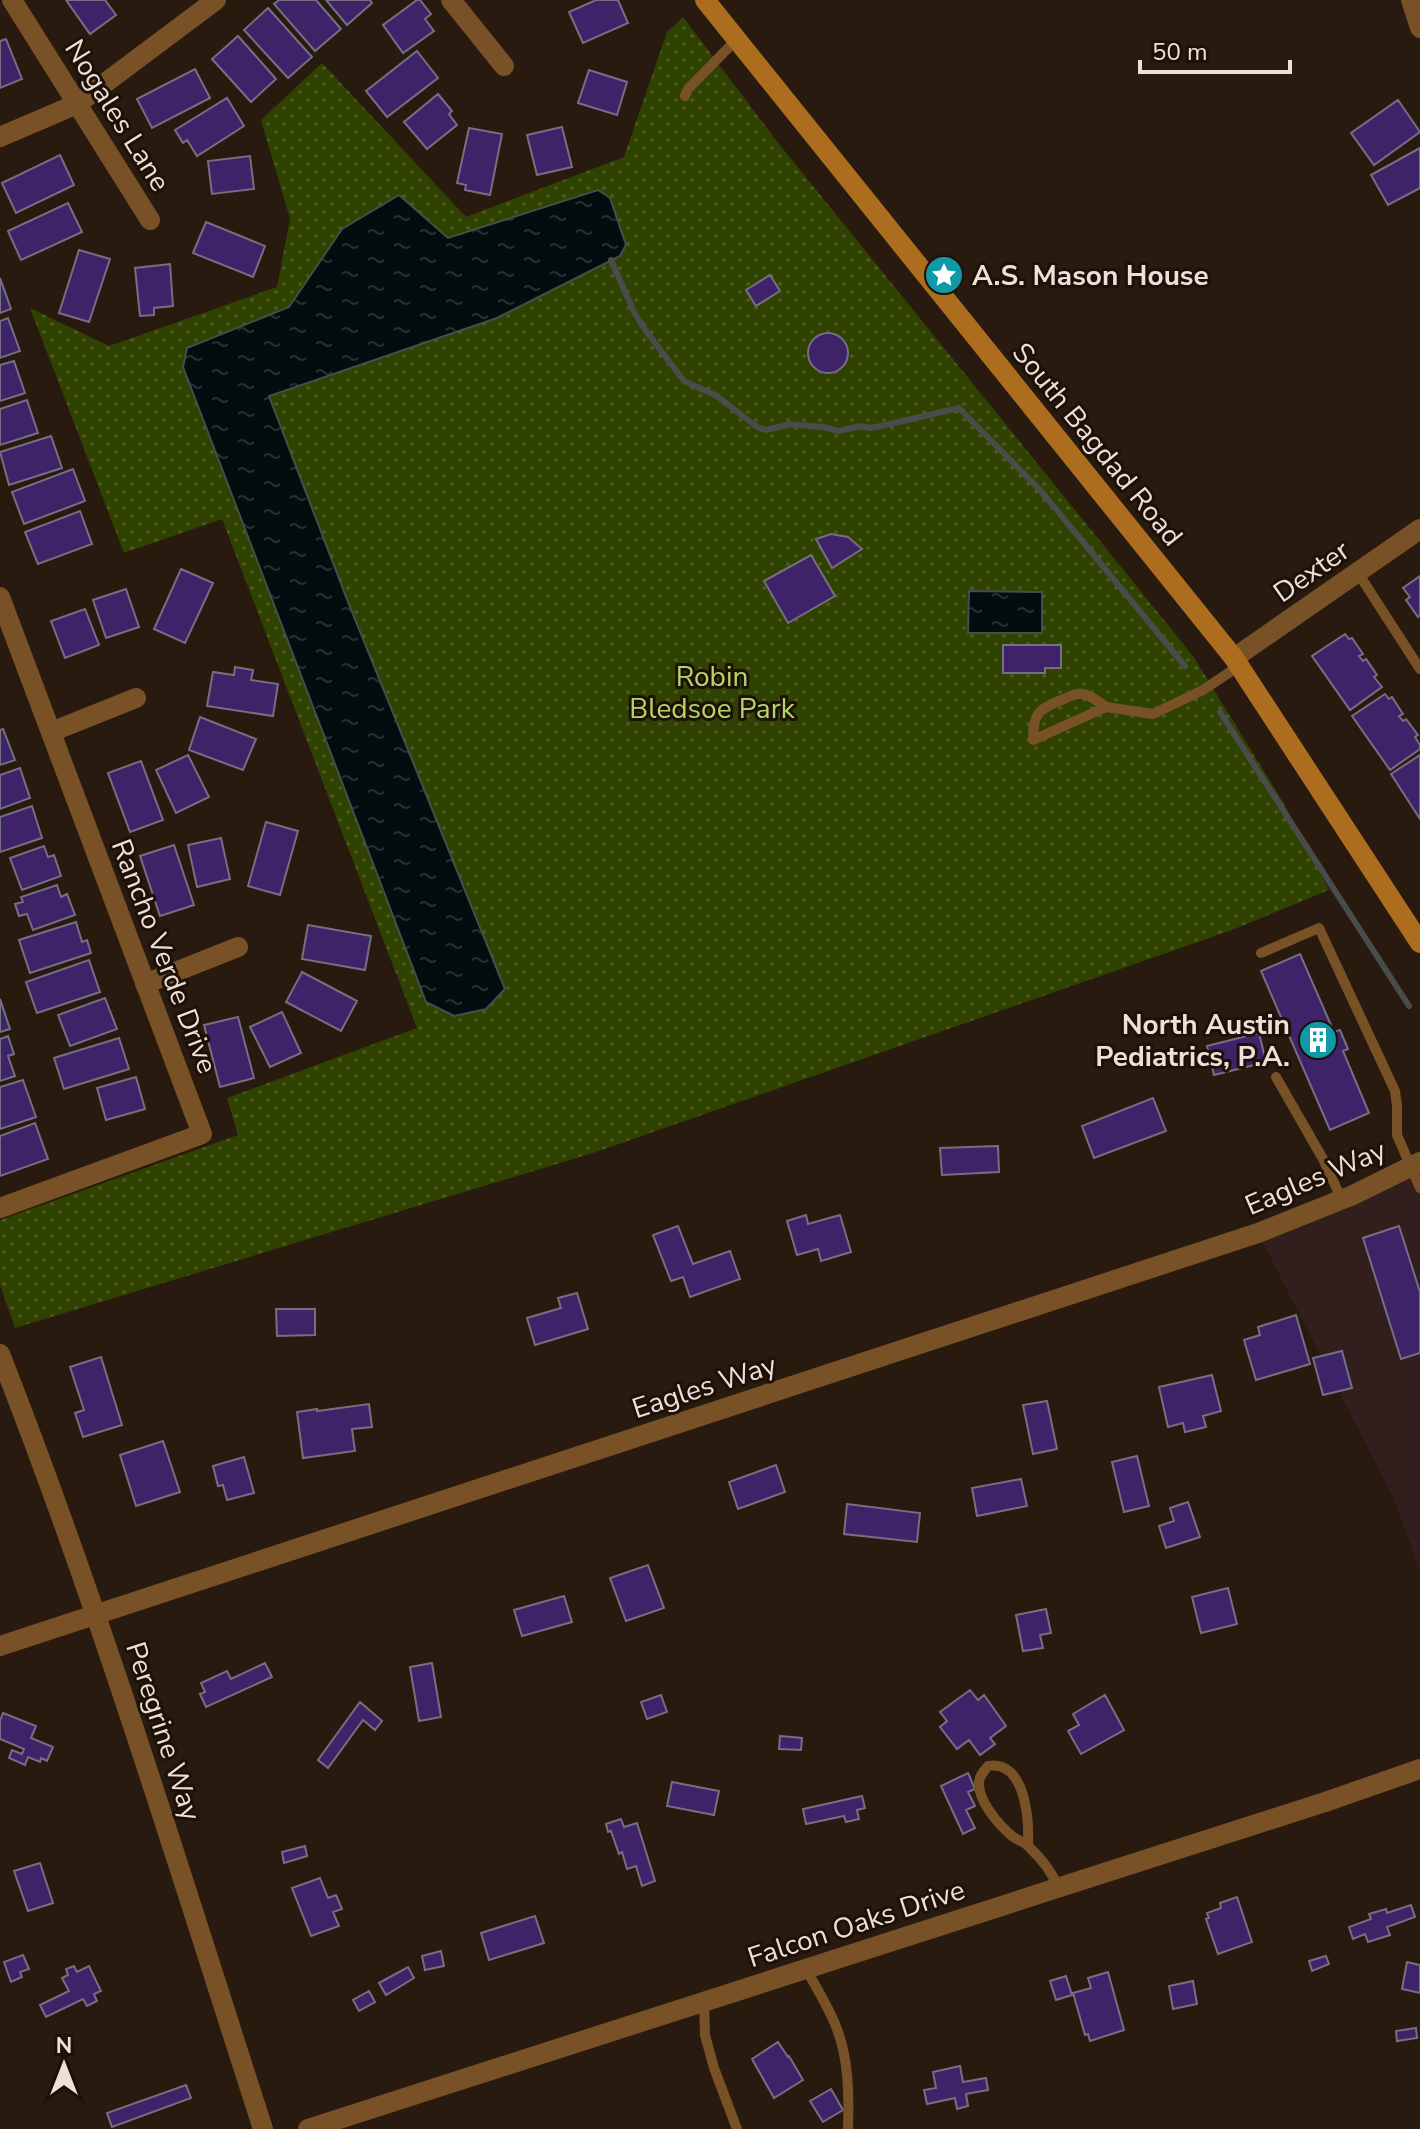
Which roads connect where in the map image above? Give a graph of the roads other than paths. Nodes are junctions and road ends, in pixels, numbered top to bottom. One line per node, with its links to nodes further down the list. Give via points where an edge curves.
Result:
1 (12, 0): 10 (street, Nogales Lane)
2 (216, 0): 10 (street)
3 (451, 0): 8 (street)
4 (705, 0): 7 (main road, South Bagdad Road)
5 (1411, 0): 6 (street)
6 (1420, 28)
7 (736, 40): 9 (lane); 16 (main road, South Bagdad Road)
8 (504, 66)
9 (685, 96)
10 (77, 104): 11 (street); 12 (street, Nogales Lane)
11 (0, 137)
12 (150, 220)
13 (1420, 529): 14 (street, Dexter)
14 (1358, 573): 16 (street, Dexter); 17 (lane)
15 (0, 597): 20 (street, Rancho Verde Drive)
16 (1236, 662): 19 (lane, via 1203,690 1153,714); 21 (main road, South Bagdad Road)
17 (1420, 669)
18 (136, 698): 20 (street)
19 (1106, 707): 19 (lane, via 1051,733 1033,740 1035,718 1044,707 1075,694)
20 (51, 732): 24 (street, Rancho Verde Drive)
21 (1418, 937)
22 (238, 947): 24 (street)
23 (1261, 953): 26 (lane, via 1319,928 1395,1091 1397,1135)
24 (145, 984): 29 (street, Rancho Verde Drive, via 202,1134)
25 (1276, 1077): 28 (lane)
26 (1416, 1165): 27 (lane); 28 (street, Eagles Way)
27 (1420, 1188)
28 (1342, 1200): 31 (street, Eagles Way, via 1258,1233)
29 (0, 1208)
30 (0, 1354): 31 (street, Peregrine Way)
31 (97, 1615): 32 (street, Eagles Way); 38 (street, Peregrine Way)
32 (0, 1646)
33 (1420, 1769): 35 (street, Falcon Oaks Drive)
34 (1028, 1845): 34 (lane, via 1013,1837 986,1806 979,1782 988,1766 1003,1767 1021,1787); 35 (lane)
35 (1058, 1888): 36 (street, Falcon Oaks Drive)
36 (806, 1969): 37 (street, Falcon Oaks Drive); 41 (lane, via 841,2041)
37 (704, 2001): 39 (street, Falcon Oaks Drive); 40 (lane, via 705,2035)
38 (263, 2129)
39 (308, 2129)
40 (737, 2129)
41 (848, 2129)

